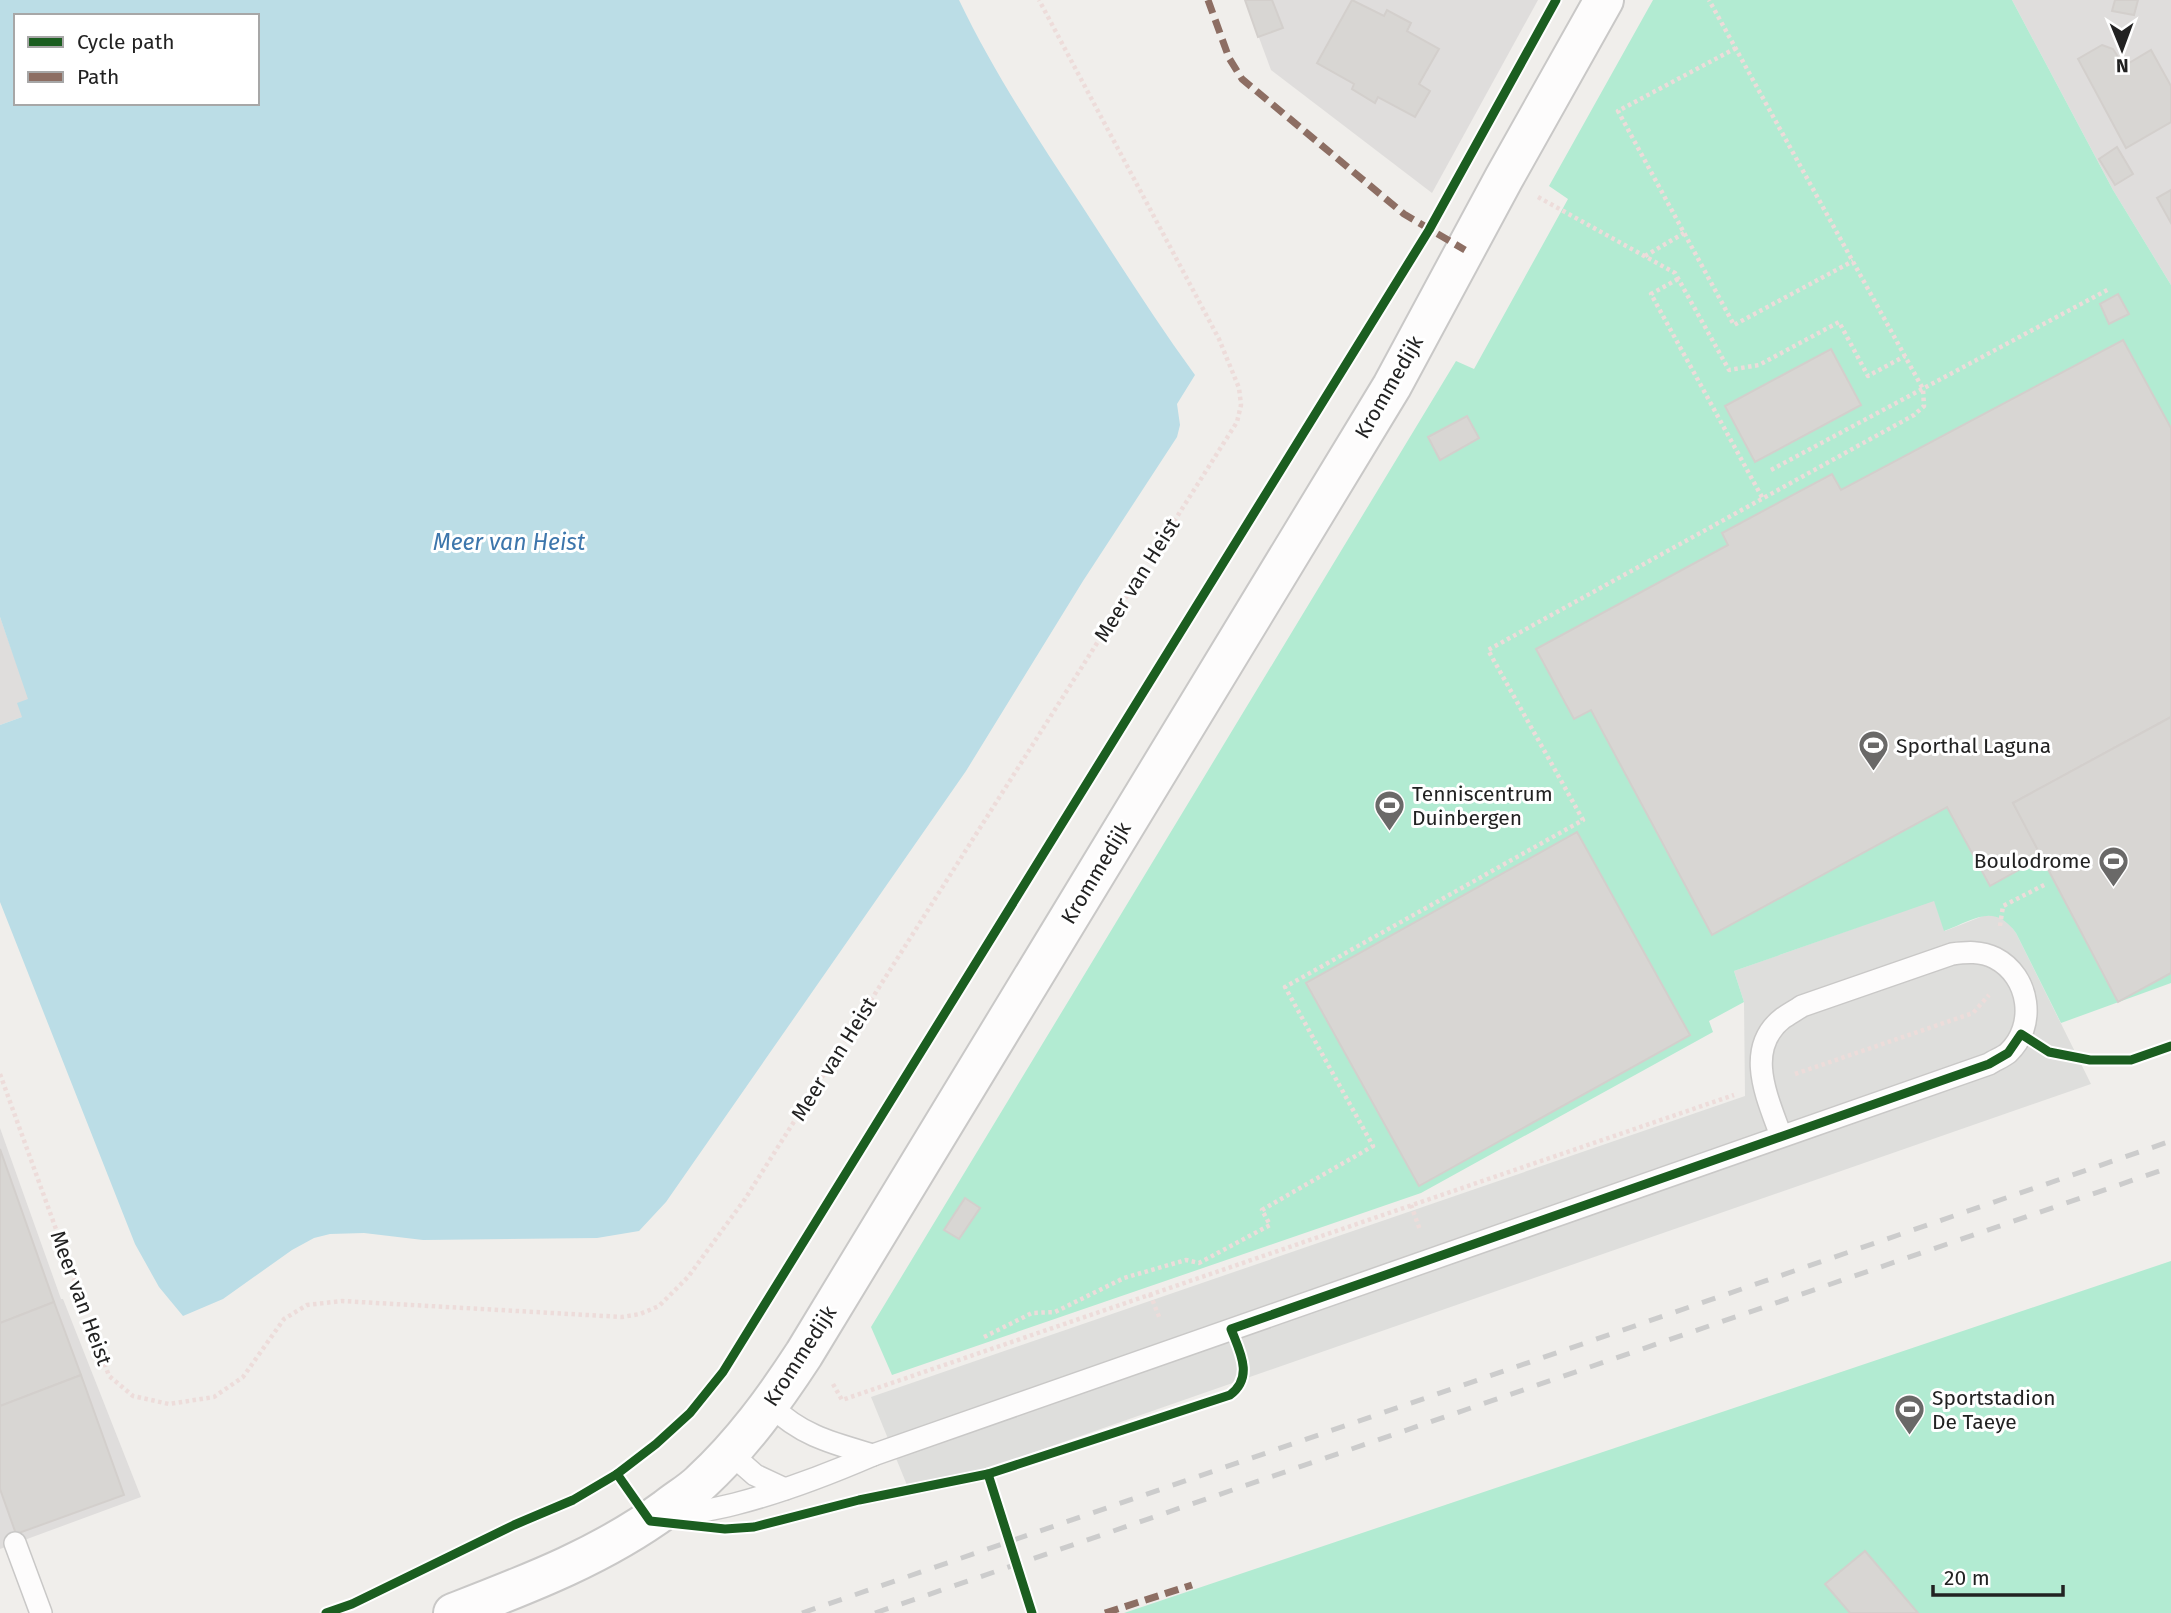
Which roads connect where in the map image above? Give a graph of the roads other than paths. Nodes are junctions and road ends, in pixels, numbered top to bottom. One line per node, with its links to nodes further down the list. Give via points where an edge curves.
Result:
1 (1604, 0): 3 (street, Krommedijk, via 1392,386)
2 (1781, 1136): 2 (lane, via 1989,1064 2008,1053 2021,1034 2027,1013 2024,991 2013,972 1996,958 1975,952 1952,954 1802,1006 1781,1019 1766,1038 1760,1062); 5 (lane)
3 (770, 1405): 4 (street, Krommedijk); 5 (lane, via 818,1438)
4 (730, 1453): 6 (lane, via 755,1475); 7 (street, Krommedijk, via 699,1484)
5 (873, 1455): 6 (lane)
6 (785, 1489): 7 (lane)
7 (650, 1521): 10 (street, Krommedijk, via 553,1574)
8 (15, 1543): 9 (lane)
9 (41, 1613)
10 (453, 1613)

